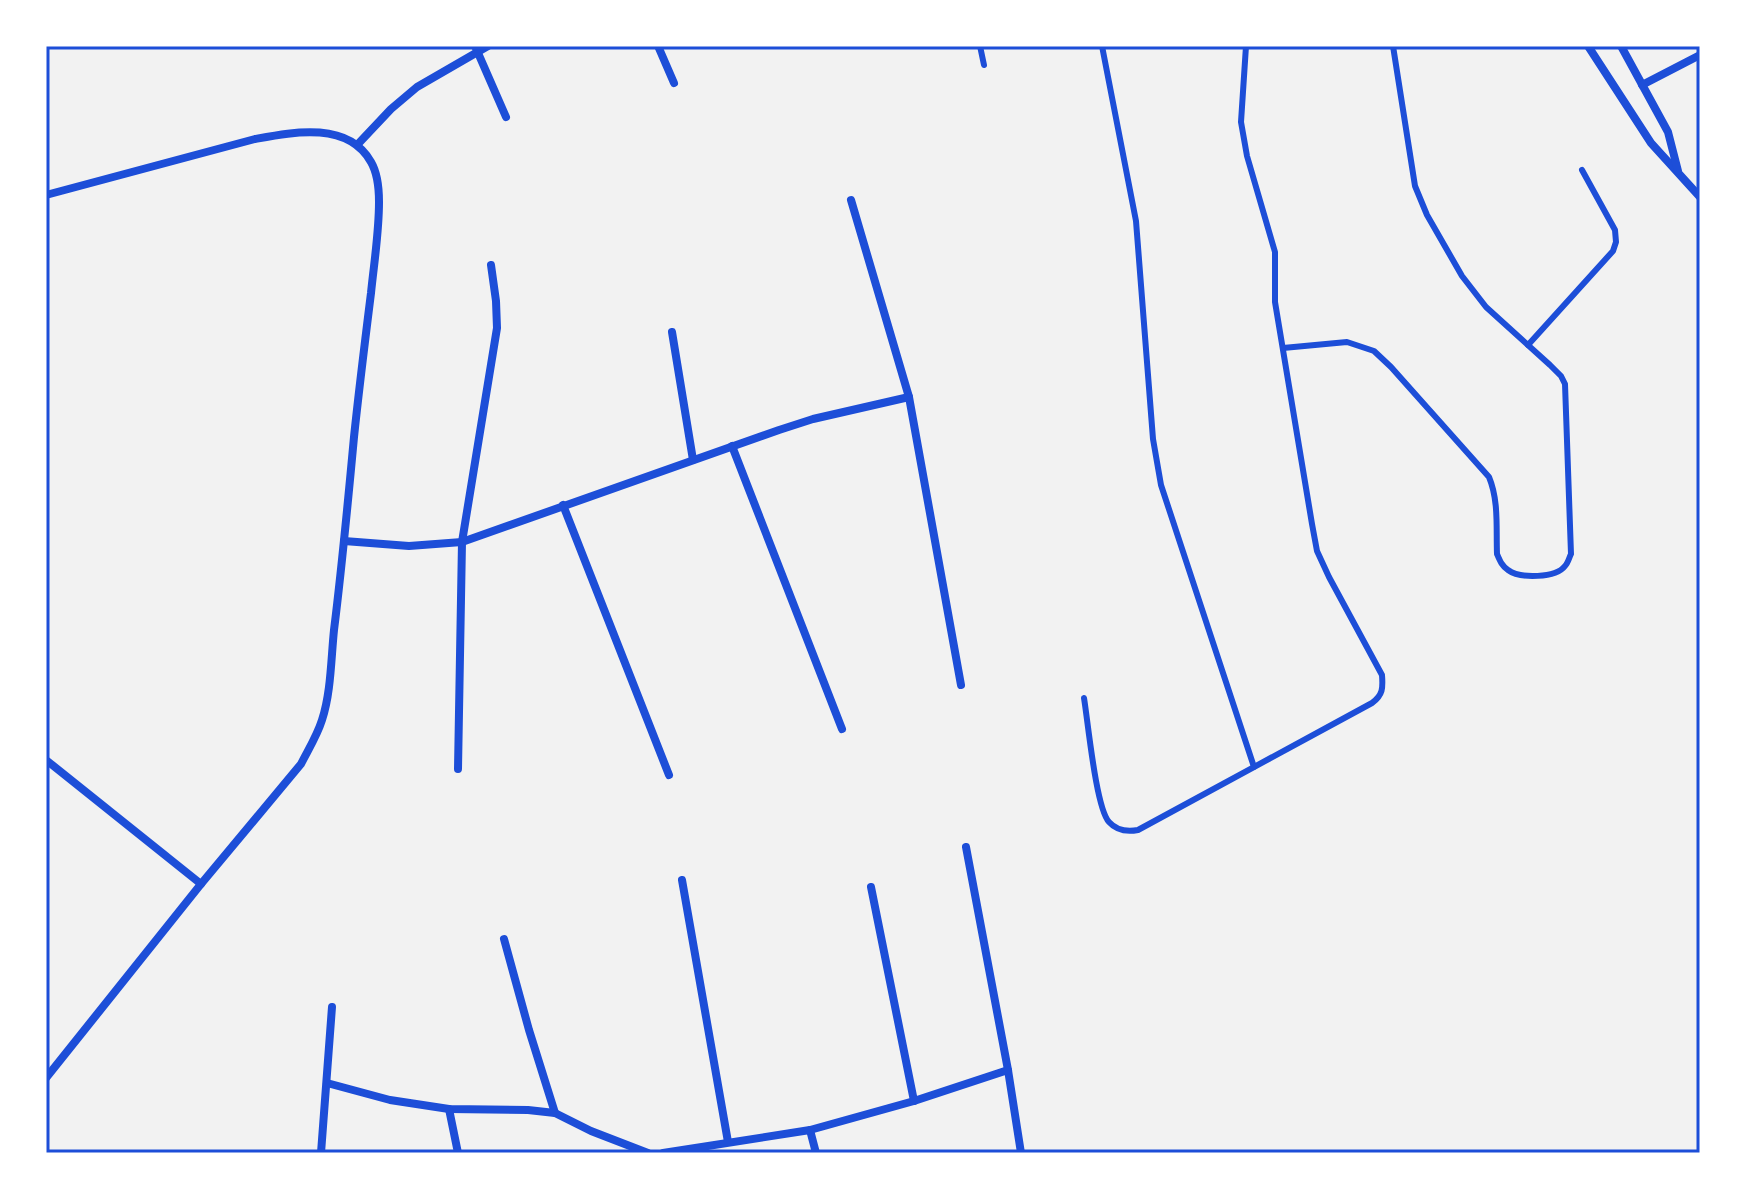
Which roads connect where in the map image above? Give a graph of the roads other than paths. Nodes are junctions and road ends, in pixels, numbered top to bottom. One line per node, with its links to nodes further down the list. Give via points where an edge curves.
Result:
1 (488, 46): 9 (street)
2 (658, 46): 12 (street)
3 (980, 46): 11 (lane)
4 (1102, 46): 35 (lane, via 1136,221 1155,460)
5 (1246, 46): 24 (lane, via 1241,122 1275,252 1275,302)
6 (1393, 46): 23 (lane, via 1415,186 1427,215 1486,307)
7 (1588, 46): 17 (street, via 1651,143)
8 (1621, 46): 13 (street)
9 (476, 49): 14 (street); 15 (street, via 417,87)
10 (1700, 55): 13 (street)
11 (984, 65)
12 (674, 83)
13 (1642, 85): 17 (street, via 1668,132)
14 (506, 117)
15 (358, 144): 18 (street, via 316,132 282,134); 29 (street, via 378,177 379,201)
16 (1582, 170): 23 (lane, via 1615,230 1615,246)
17 (1679, 172): 19 (street)
18 (46, 195)
19 (1700, 197)
20 (851, 200): 25 (street)
21 (491, 265): 30 (street, via 497,328)
22 (672, 332): 27 (street)
23 (1528, 345): 24 (lane, via 1565,384 1571,554 1555,574 1517,574 1500,562 1489,477 1374,351 1347,342)
24 (1283, 348): 35 (lane, via 1317,551 1379,667 1382,691 1372,703)
25 (909, 397): 26 (street, via 813,419); 31 (street)
26 (732, 446): 27 (street); 33 (street)
27 (693, 460): 28 (street)
28 (563, 505): 30 (street); 37 (street)
29 (344, 541): 30 (street, via 409,546); 40 (street, via 322,719 301,764)
30 (462, 542): 36 (street)
31 (961, 685)
32 (1084, 698): 35 (lane, via 1101,810 1120,830 1138,830)
33 (842, 729)
34 (46, 760): 40 (street)
35 (1254, 767)
36 (458, 769)
37 (669, 775)
38 (966, 847): 44 (street)
39 (682, 880): 51 (street)
40 (201, 884): 45 (street)
41 (871, 887): 47 (street)
42 (504, 939): 49 (street)
43 (332, 1007): 46 (street)
44 (1008, 1070): 47 (street); 57 (street)
45 (46, 1078)
46 (327, 1083): 48 (street); 52 (street)
47 (914, 1101): 50 (street)
48 (449, 1109): 49 (street); 53 (street)
49 (555, 1113): 54 (street)
50 (810, 1130): 51 (street); 56 (street)
51 (728, 1142): 55 (street)
52 (321, 1153)
53 (458, 1153)
54 (648, 1153)
55 (663, 1153)
56 (816, 1153)
57 (1021, 1153)

